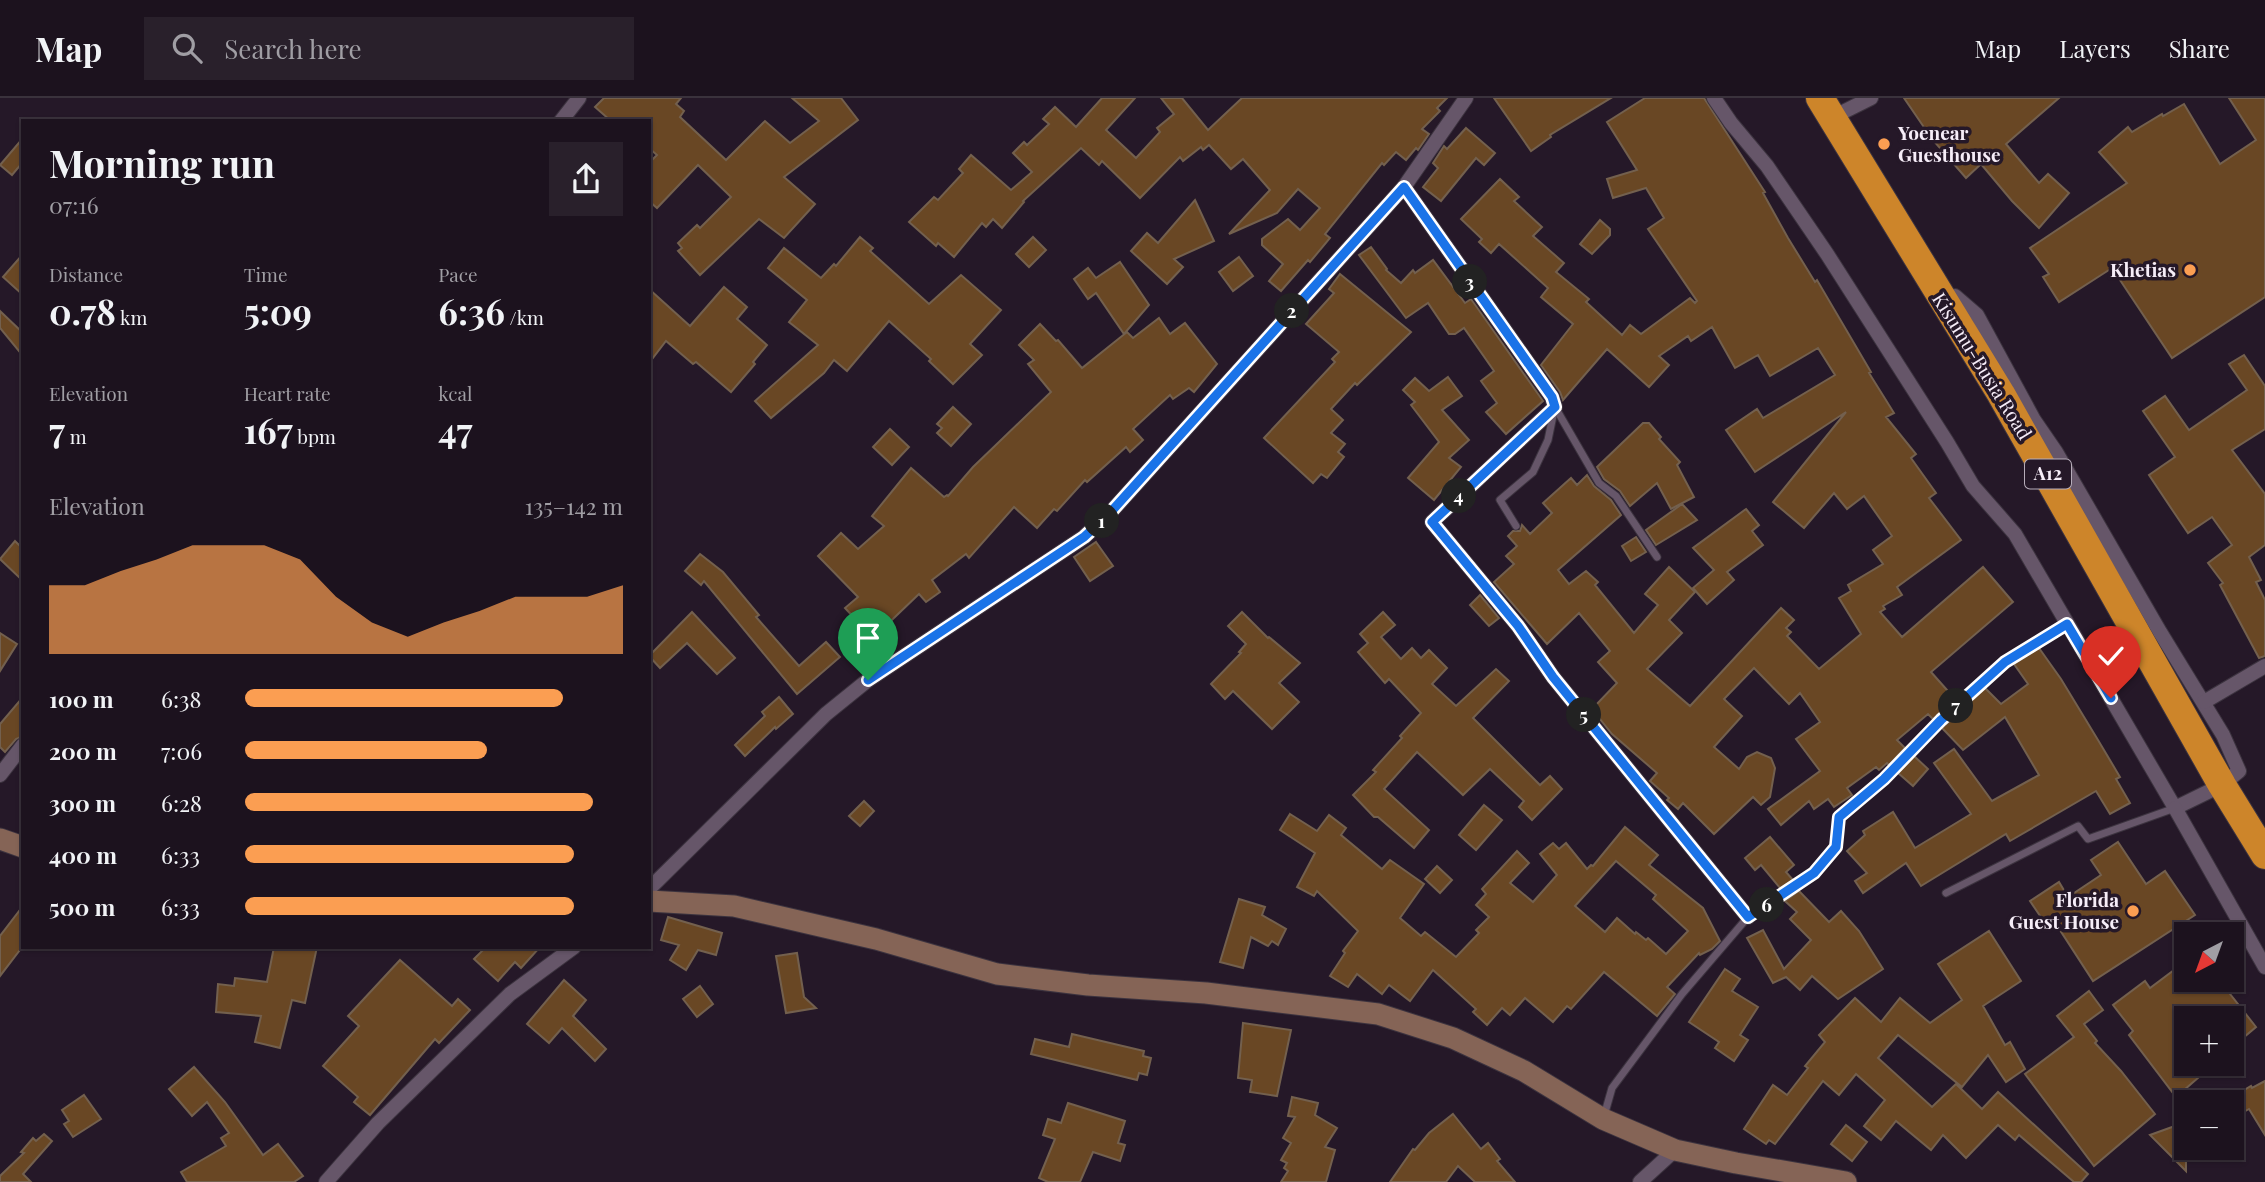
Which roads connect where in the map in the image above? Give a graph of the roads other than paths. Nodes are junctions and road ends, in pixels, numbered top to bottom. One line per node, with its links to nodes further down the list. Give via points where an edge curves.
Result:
1 (579, 98): 6 (street)
2 (1466, 98): 7 (street)
3 (1714, 98): 12 (street, via 1827,254 1973,486 2015,534)
4 (1871, 98): 5 (street)
5 (1826, 108): 8 (highway, Kisumu-Busia Road / A12)
6 (563, 119)
7 (1404, 187): 9 (street); 22 (street, via 1101,522 868,680 826,714)
8 (1942, 301): 14 (street, via 1955,296 1977,315 2034,420); 17 (highway, Kisumu-Busia Road / A12, via 2049,476)
9 (1555, 407): 10 (lane, via 1548,440 1533,472 1500,500); 11 (lane, via 1599,483 1616,496); 25 (street, via 1432,522)
10 (1517, 526)
11 (1657, 557)
12 (2067, 624): 18 (street); 25 (lane, via 2005,662 1941,720 1839,817 1836,847 1814,873)
13 (2265, 666): 14 (street)
14 (2204, 702): 17 (street, via 2239,771)
15 (21, 749): 16 (street)
16 (0, 775)
17 (2222, 785): 18 (street); 21 (highway, Kisumu-Busia Road / A12)
18 (2175, 808): 23 (lane, via 2088,839 2078,826); 27 (street)
19 (0, 839): 20 (street)
20 (21, 845)
21 (2265, 855)
22 (651, 887)
23 (1946, 893)
24 (651, 901): 28 (street, via 734,906 876,939 997,974 1378,1014 1454,1038 1524,1071)
25 (1748, 917): 28 (lane, via 1682,994 1612,1088)
26 (571, 949): 30 (street, via 510,994 378,1123)
27 (2265, 967)
28 (1603, 1119): 29 (street)
29 (1675, 1150): 31 (street); 32 (street)
30 (326, 1182)
31 (1640, 1182)
32 (1846, 1182)

